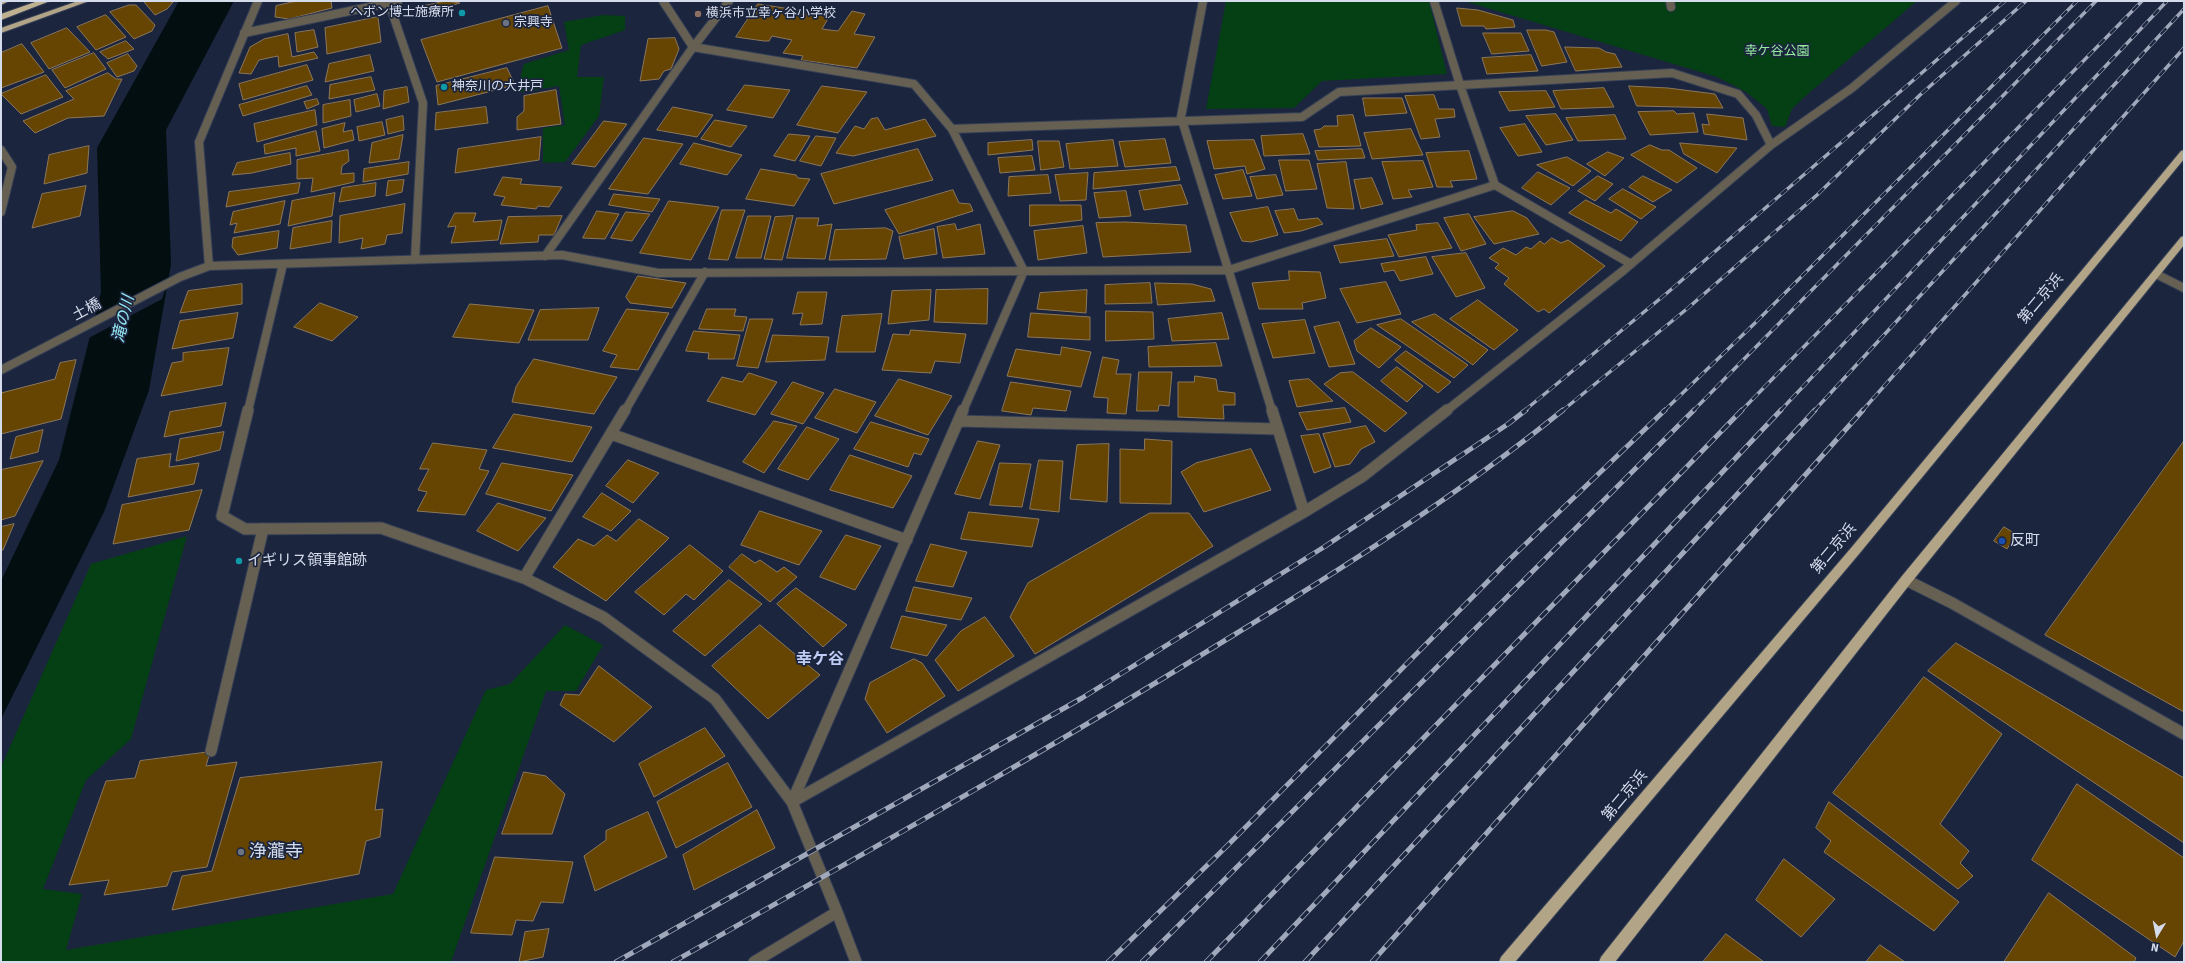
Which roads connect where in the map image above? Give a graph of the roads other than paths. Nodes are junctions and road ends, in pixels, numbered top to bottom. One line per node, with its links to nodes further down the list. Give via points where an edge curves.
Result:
1 (5, 1): 11 (highway)
2 (46, 1): 13 (highway)
3 (85, 1): 14 (highway)
4 (258, 1): 15 (street)
5 (398, 1): 12 (street)
6 (663, 1): 16 (street)
7 (729, 1): 16 (street)
8 (1203, 1): 18 (street)
9 (1434, 1): 17 (street)
10 (1956, 1): 20 (street, via 1852,88)
11 (1, 2)
12 (389, 3): 15 (street); 27 (street, via 423,103)
13 (1, 17)
14 (1, 31)
15 (244, 33): 30 (street, via 199,142)
16 (693, 47): 19 (street, via 914,84); 26 (street)
17 (1460, 86): 18 (street, via 1339,92 1302,117); 20 (street, via 1672,73 1738,94 1756,115); 23 (street)
18 (1182, 121): 19 (street); 31 (street)
19 (952, 129): 32 (street)
20 (1771, 145): 29 (street)
21 (1, 150): 24 (street, via 12,167)
22 (2184, 153): 49 (highway, 第二京浜, via 1855,551)
23 (1495, 185): 29 (street); 31 (street, 土橋)
24 (1, 212)
25 (2184, 239): 34 (highway)
26 (545, 256): 27 (street, 土橋); 33 (street, 土橋, via 562,255 658,273)
27 (415, 260): 28 (street, 土橋)
28 (283, 264): 30 (street, 土橋); 41 (street, via 222,516 245,529)
29 (1631, 264): 40 (street, via 1363,476)
30 (209, 266): 36 (street, 土橋, via 180,277)
31 (1229, 270): 32 (street, 土橋); 38 (street)
32 (1024, 271): 33 (street, 土橋); 37 (street)
33 (705, 272): 39 (street)
34 (2156, 274): 35 (street); 44 (highway)
35 (2184, 288)
36 (1, 370)
37 (958, 421): 38 (street); 42 (street)
38 (1278, 429): 40 (street)
39 (611, 434): 42 (street); 43 (street)
40 (1304, 512): 47 (street)
41 (262, 529): 43 (street, via 381,528); 46 (street)
42 (906, 540): 47 (street)
43 (524, 578): 47 (street, via 603,617 715,699)
44 (1906, 580): 45 (street, via 1952,603); 52 (highway)
45 (2184, 734)
46 (211, 751)
47 (792, 802): 48 (street)
48 (837, 912): 50 (street); 51 (street)
49 (1509, 961)
50 (754, 962)
51 (856, 962)
52 (1606, 962)

